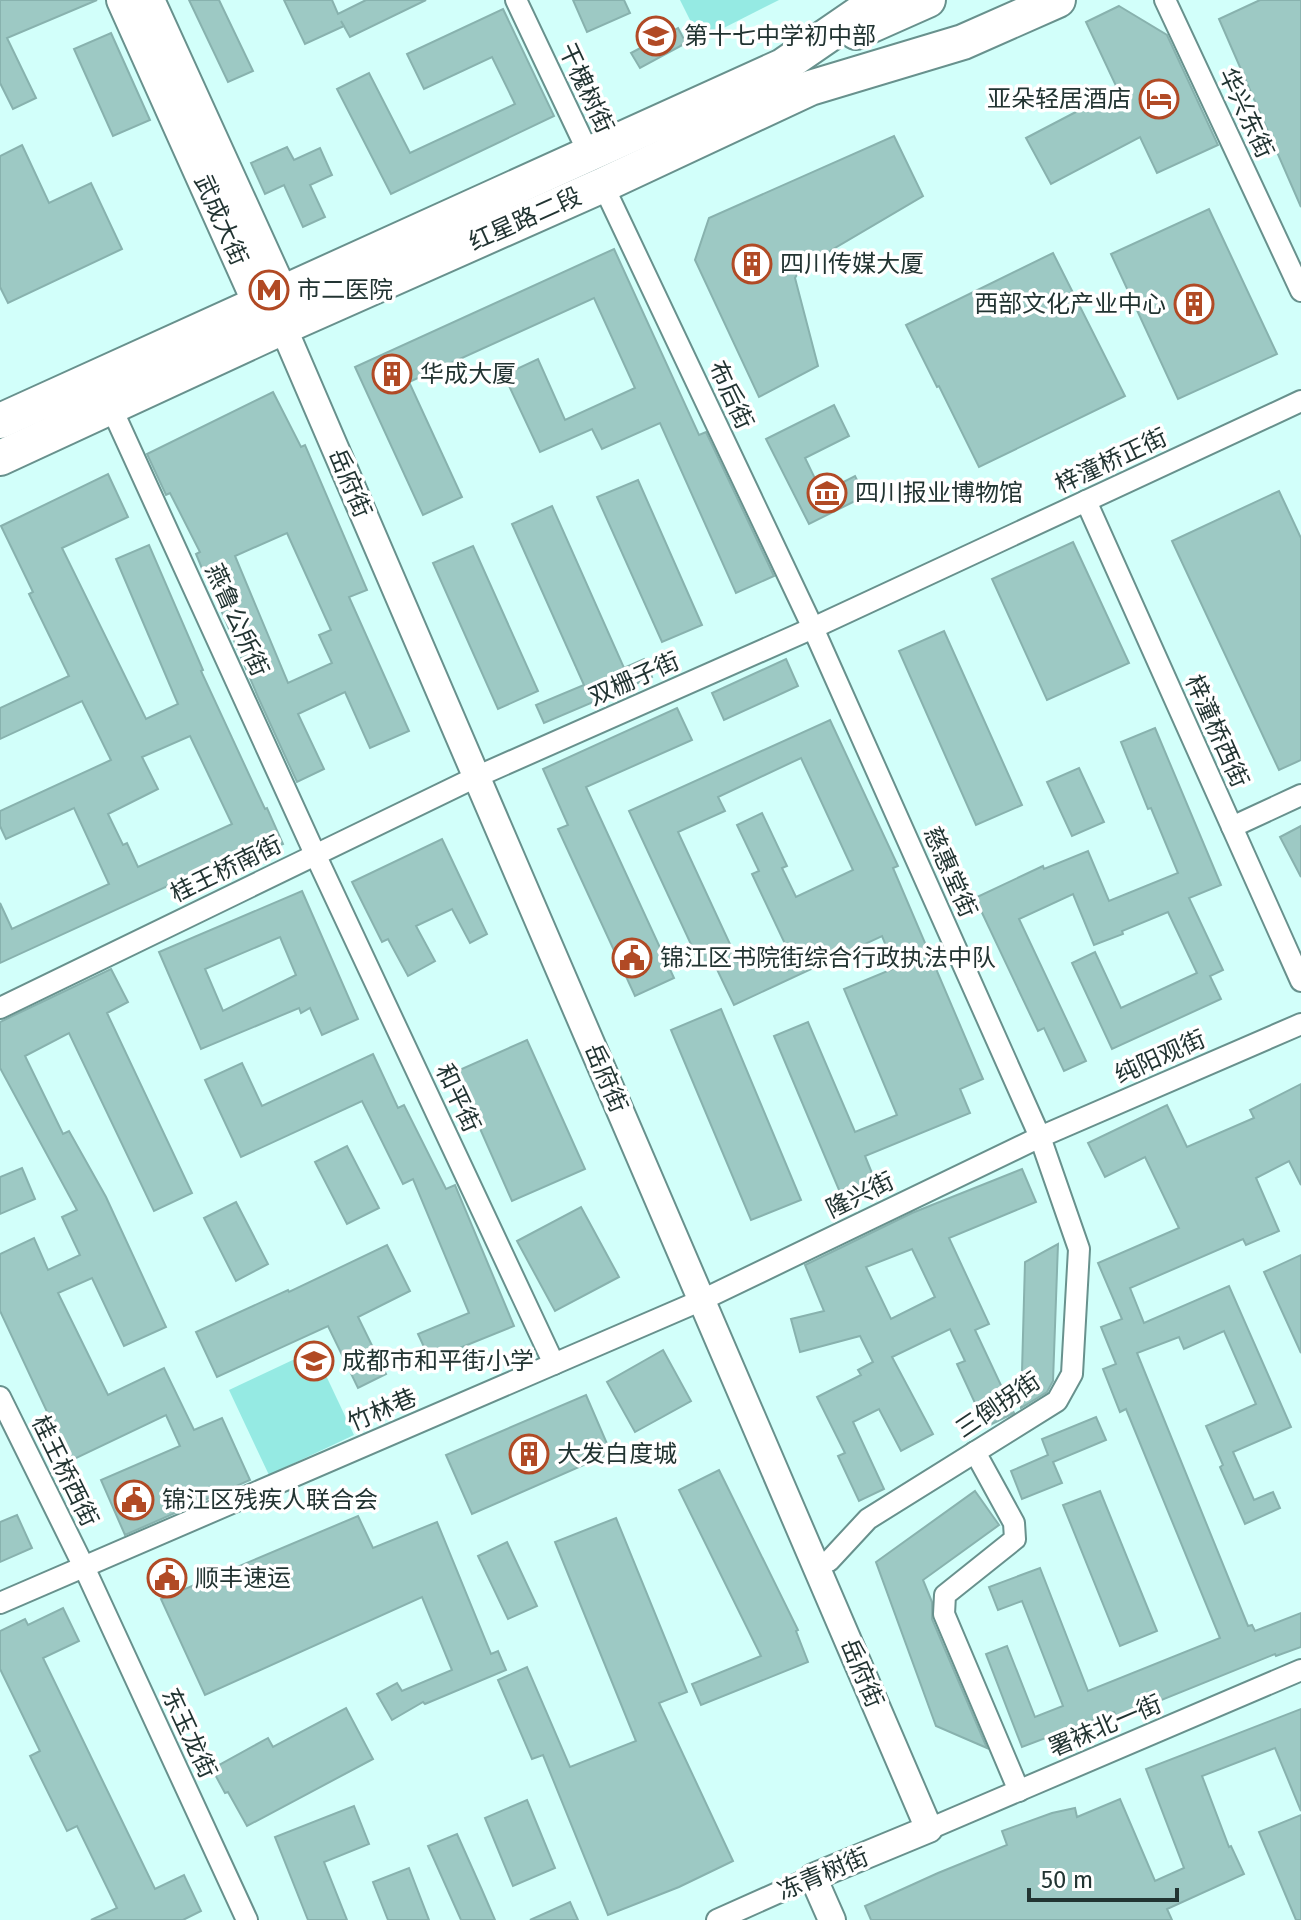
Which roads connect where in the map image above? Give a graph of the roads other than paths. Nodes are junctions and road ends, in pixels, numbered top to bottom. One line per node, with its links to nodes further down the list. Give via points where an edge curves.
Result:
1 (122, 0): 13 (main road, 武成大街)
2 (149, 0): 13 (main road, 武成大街)
3 (516, 0): 11 (street, 干槐树街)
4 (879, 0): 9 (main road, 红星路二段)
5 (928, 0): 9 (main road)
6 (1000, 0): 10 (main road)
7 (1058, 0): 10 (main road, 红星路二段, via 963,42)
8 (1165, 0): 12 (street, 华兴东街)
9 (783, 66): 11 (main road, 红星路二段)
10 (810, 88): 11 (main road, 红星路二段)
11 (596, 169): 13 (main road, 红星路二段); 14 (main road, 红星路二段); 20 (street, 布后街)
12 (1301, 291)
13 (270, 298): 14 (main road, 武成大街); 17 (main road, 红星路二段)
14 (283, 327): 16 (main road, 红星路二段); 21 (street, 岳府街)
15 (1301, 401): 19 (street, 梓潼桥正街)
16 (111, 407): 18 (main road, 红星路二段); 24 (street, 燕鲁公所街)
17 (0, 421)
18 (0, 458)
19 (1086, 501): 20 (street, 梓潼桥正街); 23 (street, 梓潼桥西街)
20 (813, 628): 21 (street, 双栅子街); 28 (street, 慈惠堂街)
21 (476, 777): 24 (street, 桂王桥南街); 29 (street, 岳府街)
22 (1301, 795): 23 (street)
23 (1232, 827): 25 (street, 梓潼桥西街)
24 (315, 854): 26 (street, 桂王桥南街); 30 (street, 和平街)
25 (1301, 981)
26 (0, 1008)
27 (1301, 1024): 28 (street, 纯阳观街)
28 (1040, 1137): 29 (street, 隆兴街); 32 (street, 三倒拐街, via 1079,1249 1072,1374 1057,1401)
29 (702, 1300): 30 (street, 竹林巷); 38 (street, 岳府街)
30 (554, 1364): 34 (street, 竹林巷)
31 (0, 1397): 34 (street, 桂王桥西街)
32 (975, 1452): 33 (street, 三倒拐街, via 868,1519); 37 (street, via 1014,1523 1015,1539 945,1595 944,1614)
33 (829, 1561)
34 (84, 1567): 35 (street, 竹林巷); 40 (street, 东玉龙街)
35 (0, 1603)
36 (1301, 1670): 37 (street, 署袜北一街)
37 (1019, 1791): 38 (street, 署袜北一街)
38 (929, 1829): 39 (street, 冻青树街)
39 (813, 1877): 41 (street, 冻青树街); 42 (street)
40 (247, 1920)
41 (717, 1920)
42 (832, 1920)

